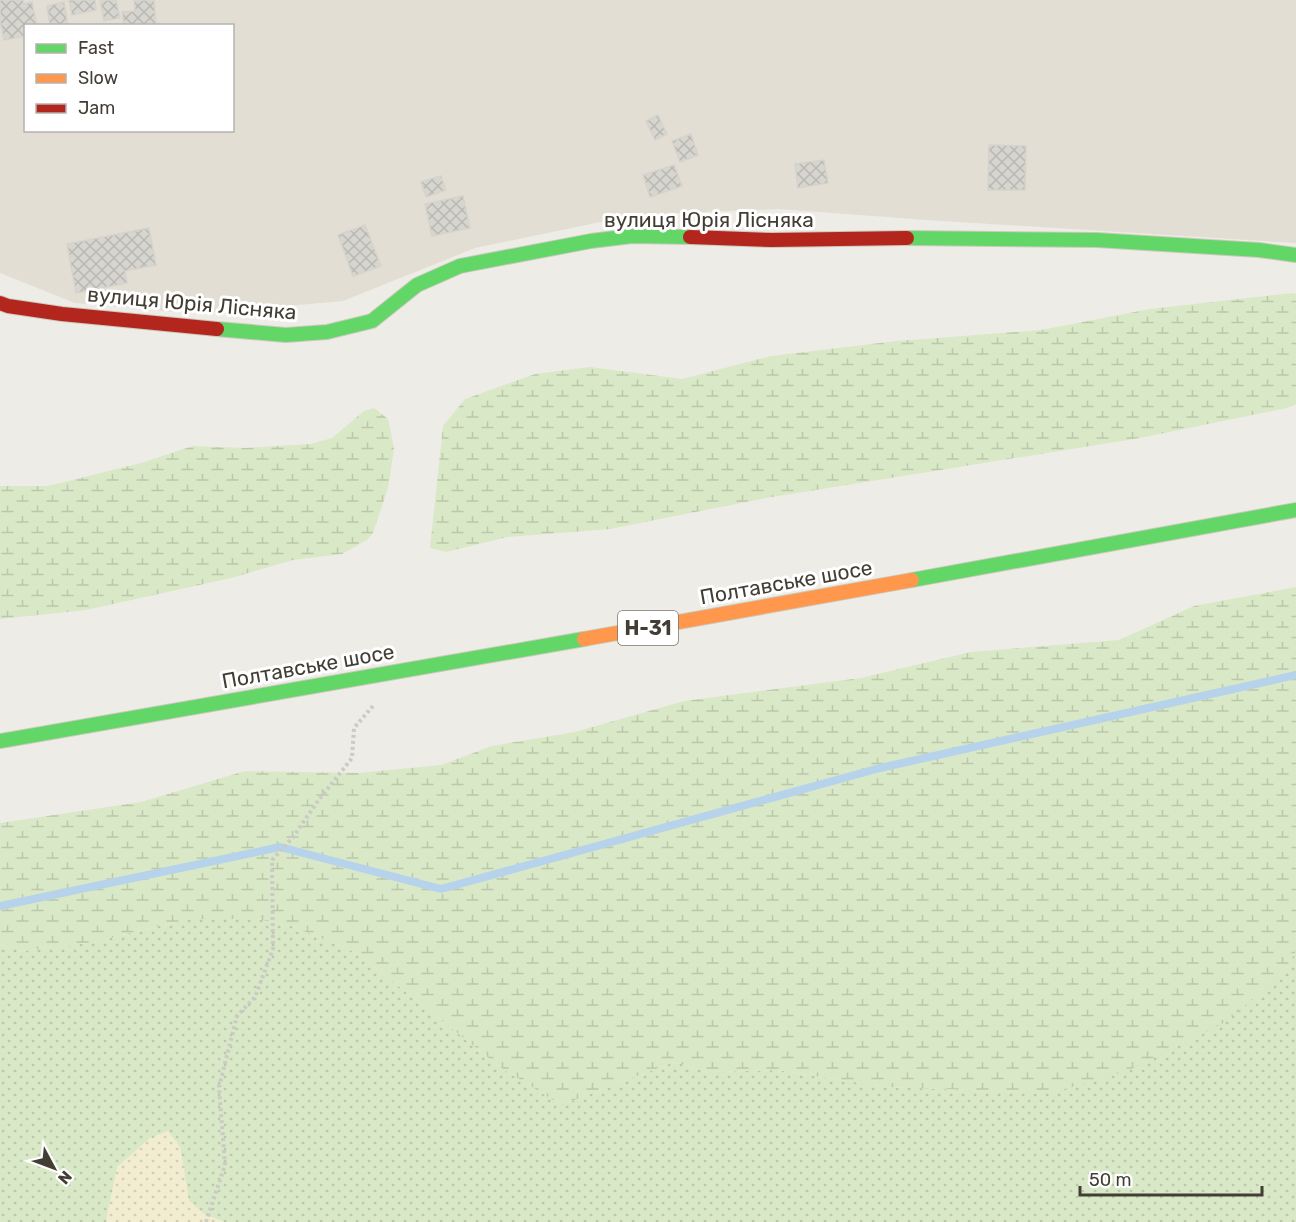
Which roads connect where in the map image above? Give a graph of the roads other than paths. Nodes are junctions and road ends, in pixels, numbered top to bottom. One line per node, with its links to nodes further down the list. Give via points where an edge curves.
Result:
1 (1296, 255): 2 (street, вулиця Юрія Лісняка, via 1097,240 632,236 460,266 417,285 372,321 327,332 286,335 62,314)
2 (0, 303)
3 (1296, 510): 4 (street, Полтавське шосе / Н-31)
4 (0, 741)

